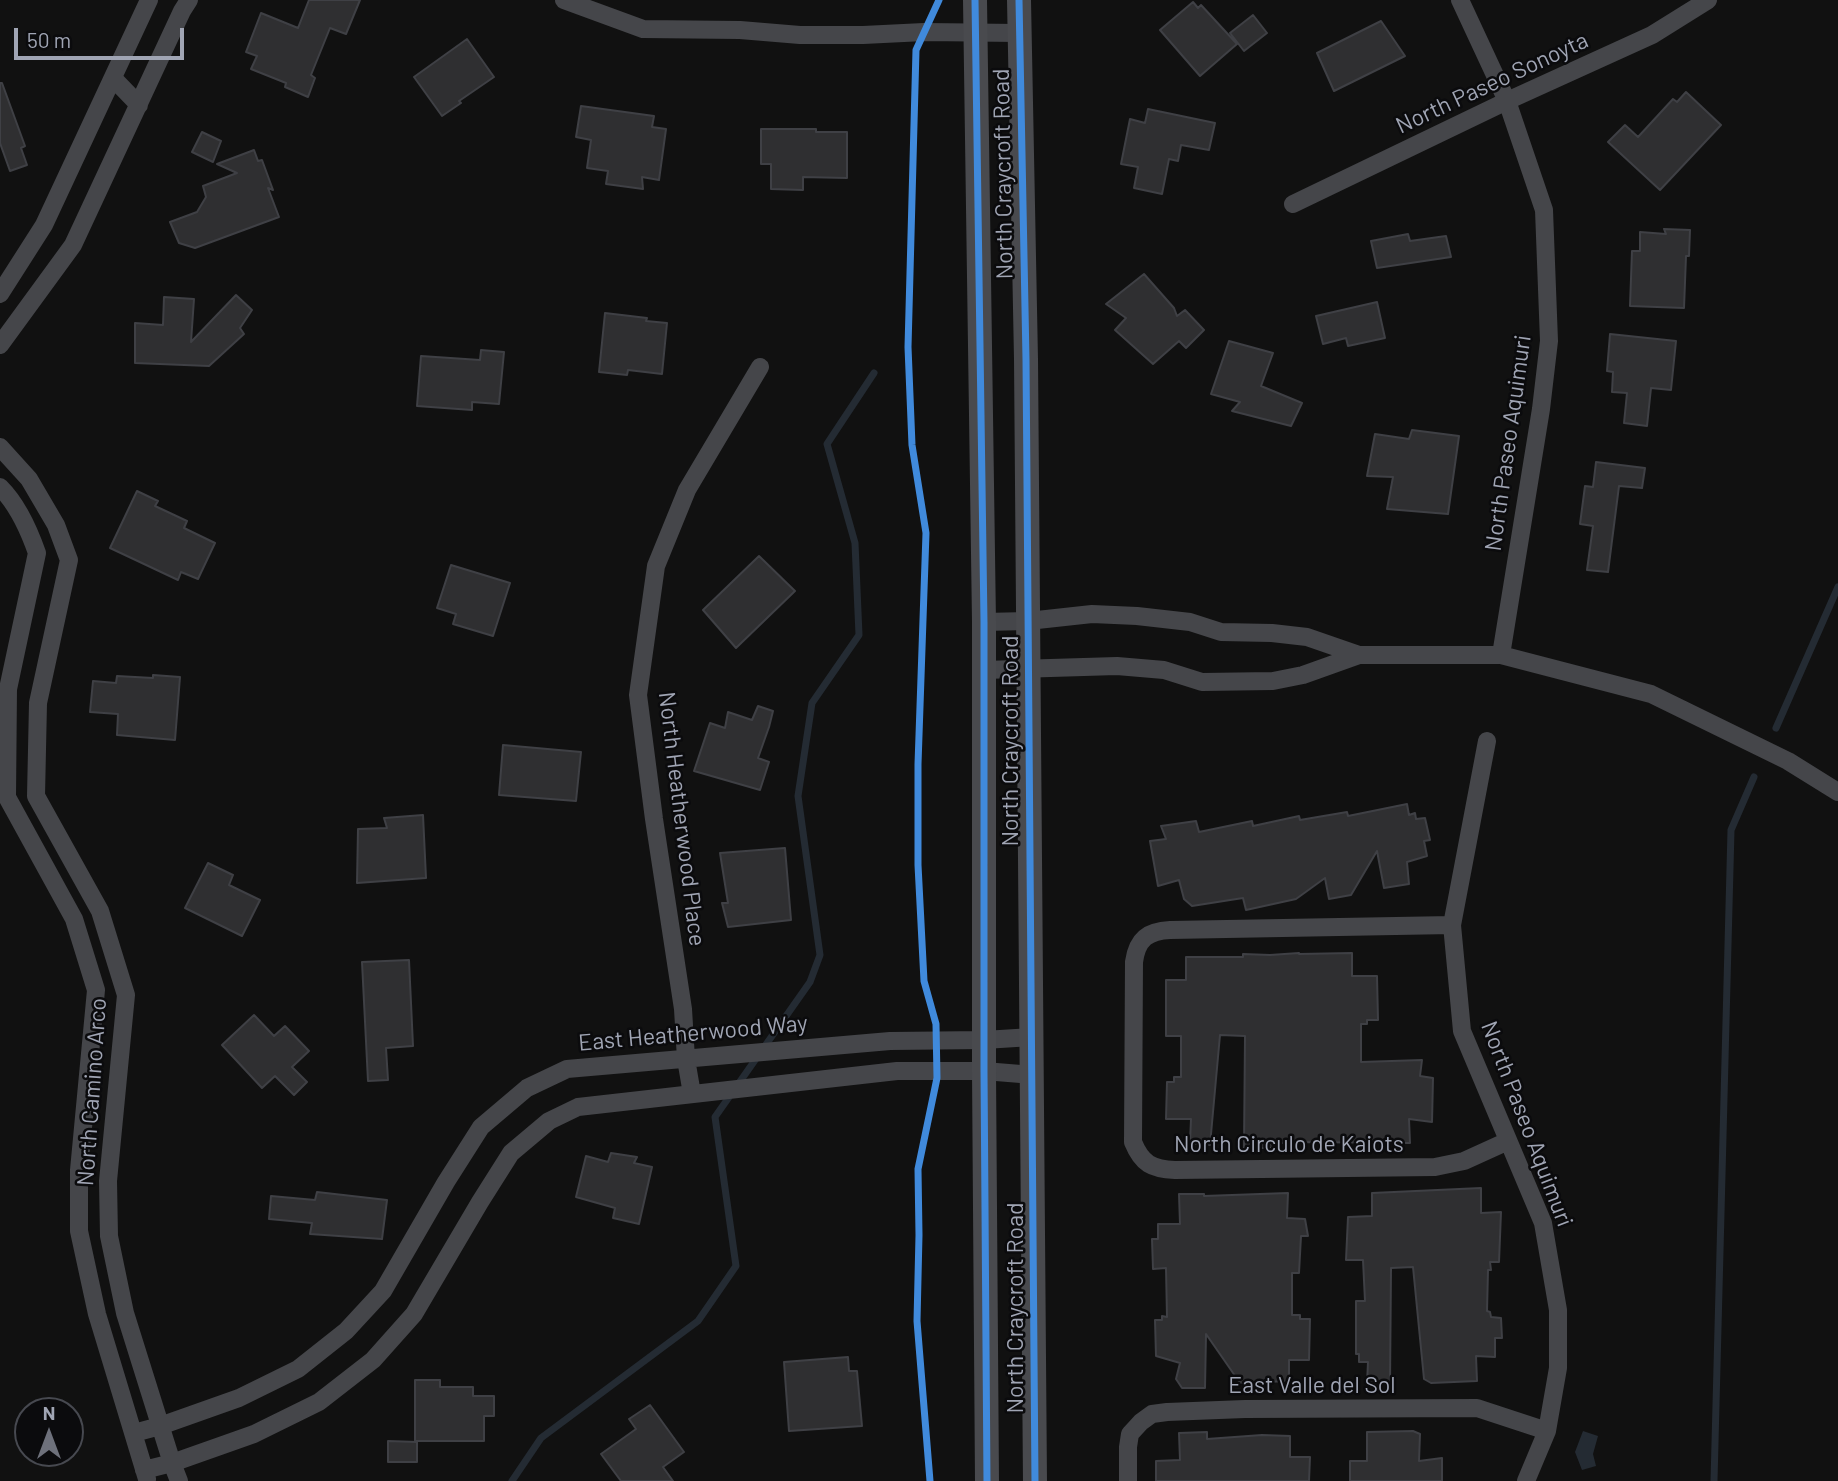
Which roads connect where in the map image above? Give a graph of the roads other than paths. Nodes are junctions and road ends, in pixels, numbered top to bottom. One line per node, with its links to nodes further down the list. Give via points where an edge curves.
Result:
1 (149, 0): 10 (street)
2 (189, 0): 12 (street)
3 (564, 0): 8 (street, via 643,29 800,34)
4 (975, 0): 8 (main road, North Craycroft Road)
5 (1019, 0): 9 (main road, North Craycroft Road)
6 (1460, 0): 11 (street, North Paseo Aquimuri)
7 (1708, 0): 11 (street, North Paseo Sonoyta, via 1652,35)
8 (976, 32): 9 (street); 20 (main road, North Craycroft Road)
9 (1019, 33): 19 (main road, North Craycroft Road)
10 (113, 78): 12 (street); 14 (street, via 44,225)
11 (1507, 101): 13 (street, North Paseo Sonoyta); 22 (street, North Paseo Aquimuri, via 1544,210 1549,341)
12 (139, 104): 15 (street, via 73,245)
13 (1293, 204)
14 (0, 294)
15 (0, 345)
16 (760, 367): 30 (street, North Heatherwood Place, via 687,490 656,566 638,695 683,1009)
17 (0, 447): 35 (street, North Camino Arco, via 29,479 56,525 69,560 38,703 36,796 100,911 126,995 108,1181 109,1236 125,1313)
18 (0, 487): 37 (street, North Camino Arco, via 37,553 8,689 7,797 74,919 96,990 79,1170 79,1231 97,1314)
19 (1028, 621): 20 (street); 21 (street, via 1092,614 1137,616 1190,622 1221,632 1307,637); 23 (main road, North Craycroft Road)
20 (984, 622): 24 (main road, North Craycroft Road)
21 (1359, 654): 22 (street); 23 (street, via 1273,681 1202,682 1164,670 1117,666)
22 (1501, 655): 26 (street, via 1651,694 1788,761)
23 (1027, 669): 24 (street); 28 (main road, North Craycroft Road)
24 (984, 670): 29 (main road, North Craycroft Road)
25 (1487, 741): 27 (street, North Paseo Aquimuri)
26 (1838, 792)
27 (1452, 925): 34 (street, North Paseo Aquimuri, via 1462,1031); 34 (street, North Circulo de Kaiots, via 1170,930 1144,937 1134,962 1133,1142 1138,1153 1157,1169 1189,1170 1436,1167 1464,1161)
28 (1032, 1037): 29 (street, East Heatherwood Way); 32 (main road, North Craycroft Road)
29 (984, 1040): 30 (street, East Heatherwood Way, via 890,1041); 31 (main road, North Craycroft Road)
30 (686, 1059): 33 (street, North Heatherwood Place); 35 (street, East Heatherwood Way, via 567,1069 527,1088 481,1127 383,1291 346,1331 298,1369 239,1398)
31 (984, 1071): 32 (street); 33 (street, via 897,1071); 41 (main road, North Craycroft Road)
32 (1033, 1075): 42 (main road, North Craycroft Road)
33 (692, 1094): 38 (street, via 578,1107 549,1121 511,1153 414,1314 373,1360 319,1402 254,1434)
34 (1508, 1141): 36 (street, North Paseo Aquimuri, via 1544,1223 1558,1310 1558,1368)
35 (160, 1426): 37 (street, East Heatherwood Way); 38 (street, North Camino Arco)
36 (1547, 1431): 43 (street, East Valle del Sol, via 1477,1408 1160,1413 1152,1414 1130,1434); 44 (street, North Paseo Aquimuri)
37 (134, 1433): 39 (street, North Camino Arco)
38 (172, 1463): 39 (street); 40 (street, North Camino Arco)
39 (146, 1476)
40 (179, 1481)
41 (987, 1481)
42 (1035, 1481)
43 (1128, 1481)
44 (1526, 1481)

